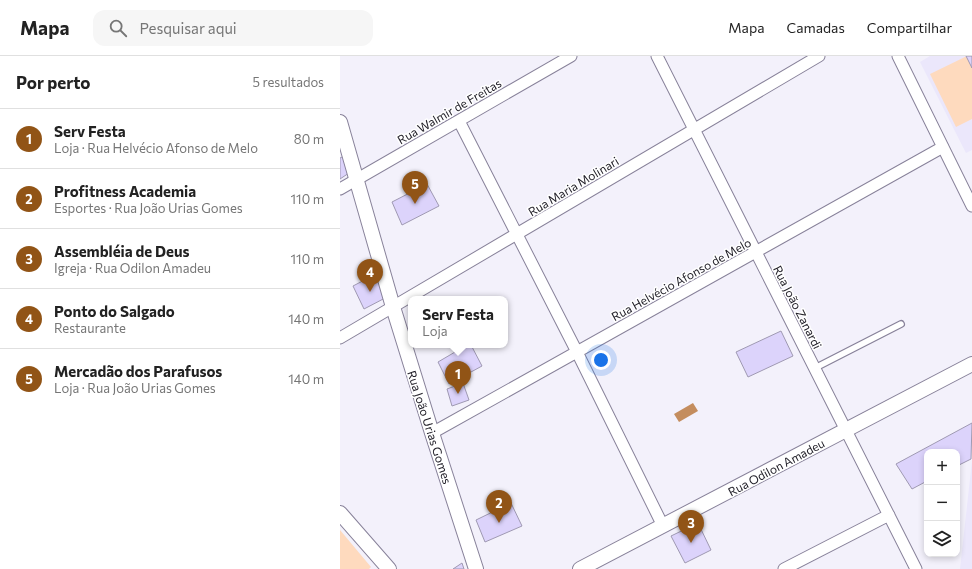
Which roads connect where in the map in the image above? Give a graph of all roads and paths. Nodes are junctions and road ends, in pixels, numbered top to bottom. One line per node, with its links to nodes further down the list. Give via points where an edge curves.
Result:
1 (571, 56): 5 (street, Rua Walmir de Freitas)
2 (658, 56): 7 (street, Rua João Zanardi)
3 (819, 56): 7 (street, Rua Maria Molinari)
4 (898, 56): 8 (street)
5 (458, 121): 9 (street, Rua Walmir de Freitas); 12 (street)
6 (340, 122): 9 (street, Rua João Urias Gomes)
7 (694, 129): 12 (street, Rua Maria Molinari); 13 (street, Rua João Zanardi)
8 (943, 147): 11 (street); 13 (street, Rua Helvécio Afonso de Melo)
9 (356, 180): 10 (street, Rua Walmir de Freitas); 16 (street, Rua João Urias Gomes)
10 (340, 189)
11 (972, 206)
12 (517, 234): 14 (street, Rua Maria Molinari); 19 (street)
13 (756, 251): 19 (street, Rua Helvécio Afonso de Melo); 21 (street, Rua João Zanardi)
14 (412, 296)
15 (408, 298): 16 (street, Rua Maria Molinari)
16 (393, 307): 18 (street, Rua Maria Molinari); 23 (street, Rua João Urias Gomes)
17 (902, 324): 21 (lane)
18 (340, 338)
19 (577, 352): 23 (street, Rua Helvécio Afonso de Melo); 26 (street)
20 (972, 364): 22 (street, Rua Odilon Amadeu)
21 (814, 368): 22 (street, Rua João Zanardi)
22 (846, 430): 25 (street, Rua João Zanardi); 26 (street, Rua Odilon Amadeu)
23 (432, 433): 28 (street, Rua João Urias Gomes)
24 (340, 513): 27 (street)
25 (889, 515): 30 (street); 31 (street, Rua João Zanardi)
26 (663, 526): 29 (street, Rua Odilon Amadeu)
27 (389, 569)
28 (476, 569)
29 (581, 569)
30 (784, 569)
31 (916, 569)

